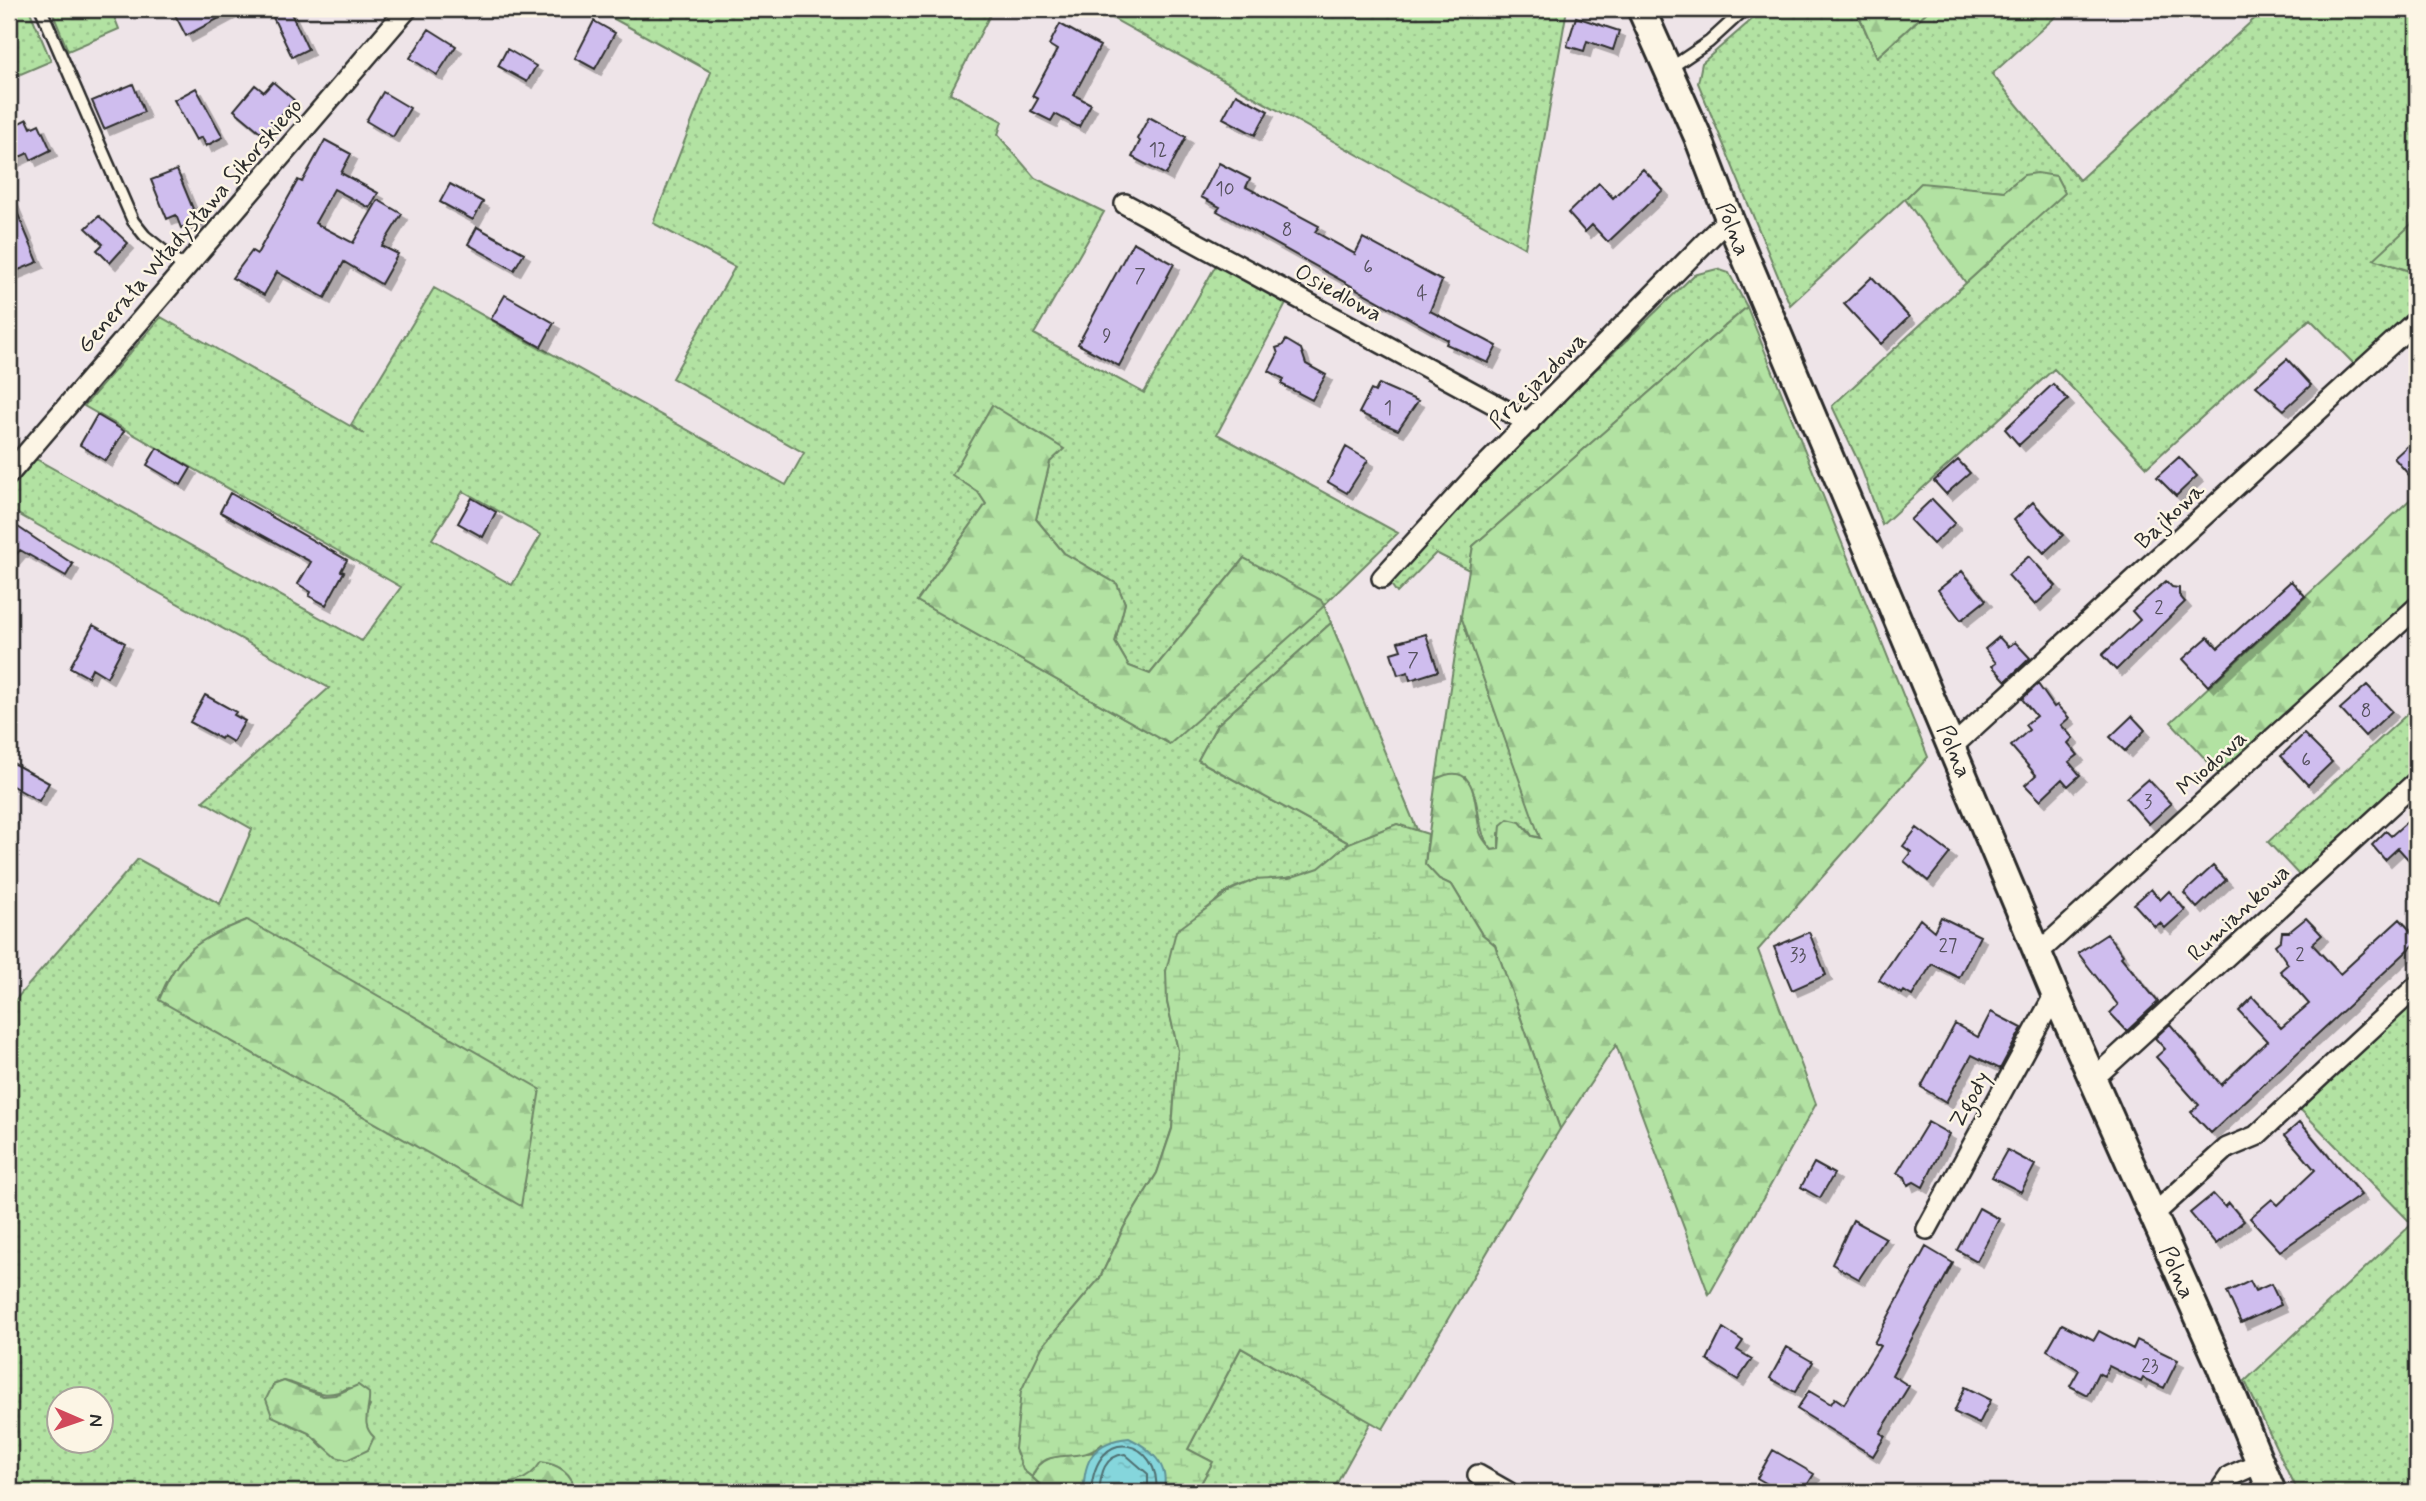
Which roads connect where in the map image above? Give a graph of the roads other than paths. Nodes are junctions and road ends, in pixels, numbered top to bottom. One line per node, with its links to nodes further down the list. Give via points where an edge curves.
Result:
1 (41, 9): 8 (lane, via 133,221)
2 (407, 9): 8 (street, Generała Władysława Sikorskiego)
3 (1641, 9): 5 (street, Polna)
4 (1745, 9): 5 (lane, via 1709,42)
5 (1668, 69): 7 (street, Polna)
6 (1125, 204): 10 (street, Osiedlowa)
7 (1729, 218): 10 (street, Przejazdowa); 14 (street, Polna)
8 (185, 268): 11 (street, Generała Władysława Sikorskiego)
9 (2417, 320): 14 (street, Bajkowa)
10 (1529, 424): 12 (street, Przejazdowa)
11 (9, 474)
12 (1382, 578)
13 (2417, 607): 16 (street, Miodowa)
14 (1953, 746): 16 (street, Polna)
15 (2417, 781): 19 (street, Rumiankowa)
16 (2038, 953): 18 (street, Polna)
17 (2417, 986): 20 (street, via 2256,1136 2227,1148)
18 (2055, 994): 19 (street, Polna); 21 (street, Zgody)
19 (2093, 1079): 20 (street, Polna)
20 (2153, 1215): 22 (street, Polna)
21 (1927, 1229)
22 (2259, 1463): 25 (street, via 2230,1476); 26 (street, Polna)
23 (1478, 1475): 24 (street)
24 (1508, 1492)
25 (2219, 1492)
26 (2272, 1492)

